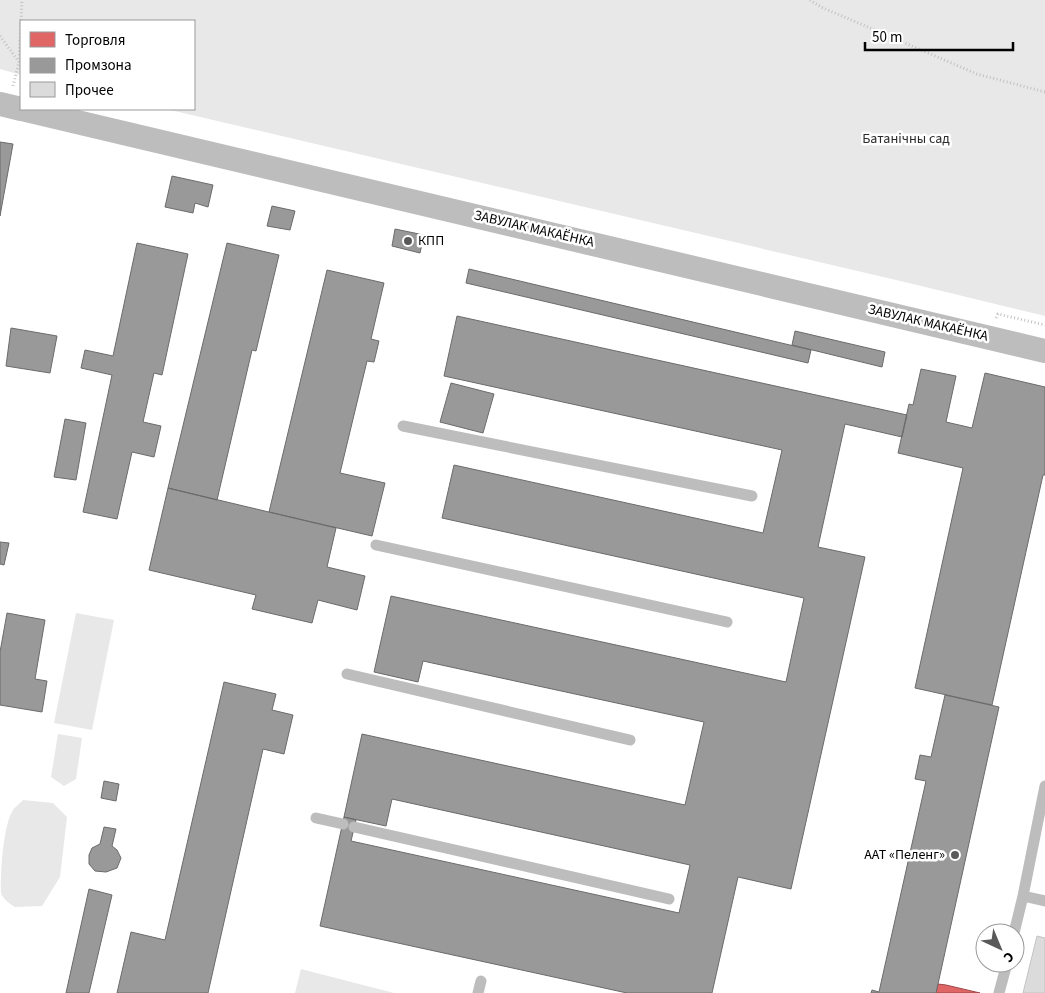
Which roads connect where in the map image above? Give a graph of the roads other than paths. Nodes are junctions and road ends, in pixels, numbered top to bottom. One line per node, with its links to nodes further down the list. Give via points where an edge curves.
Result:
1 (26, 110): 2 (street, ЗАВУЛАК МАКАЁНКА)
2 (1045, 351)
3 (403, 426): 4 (lane)
4 (752, 496)
5 (376, 545): 6 (lane)
6 (727, 622)
7 (348, 674): 8 (lane)
8 (630, 740)
9 (1045, 786): 13 (lane)
10 (316, 818): 11 (lane)
11 (343, 824)
12 (354, 827): 14 (lane)
13 (1023, 896): 15 (lane); 16 (lane)
14 (669, 899)
15 (1045, 901)
16 (1016, 923)
17 (1005, 973): 20 (lane)
18 (481, 981): 19 (lane)
19 (478, 993)
20 (1000, 993)

